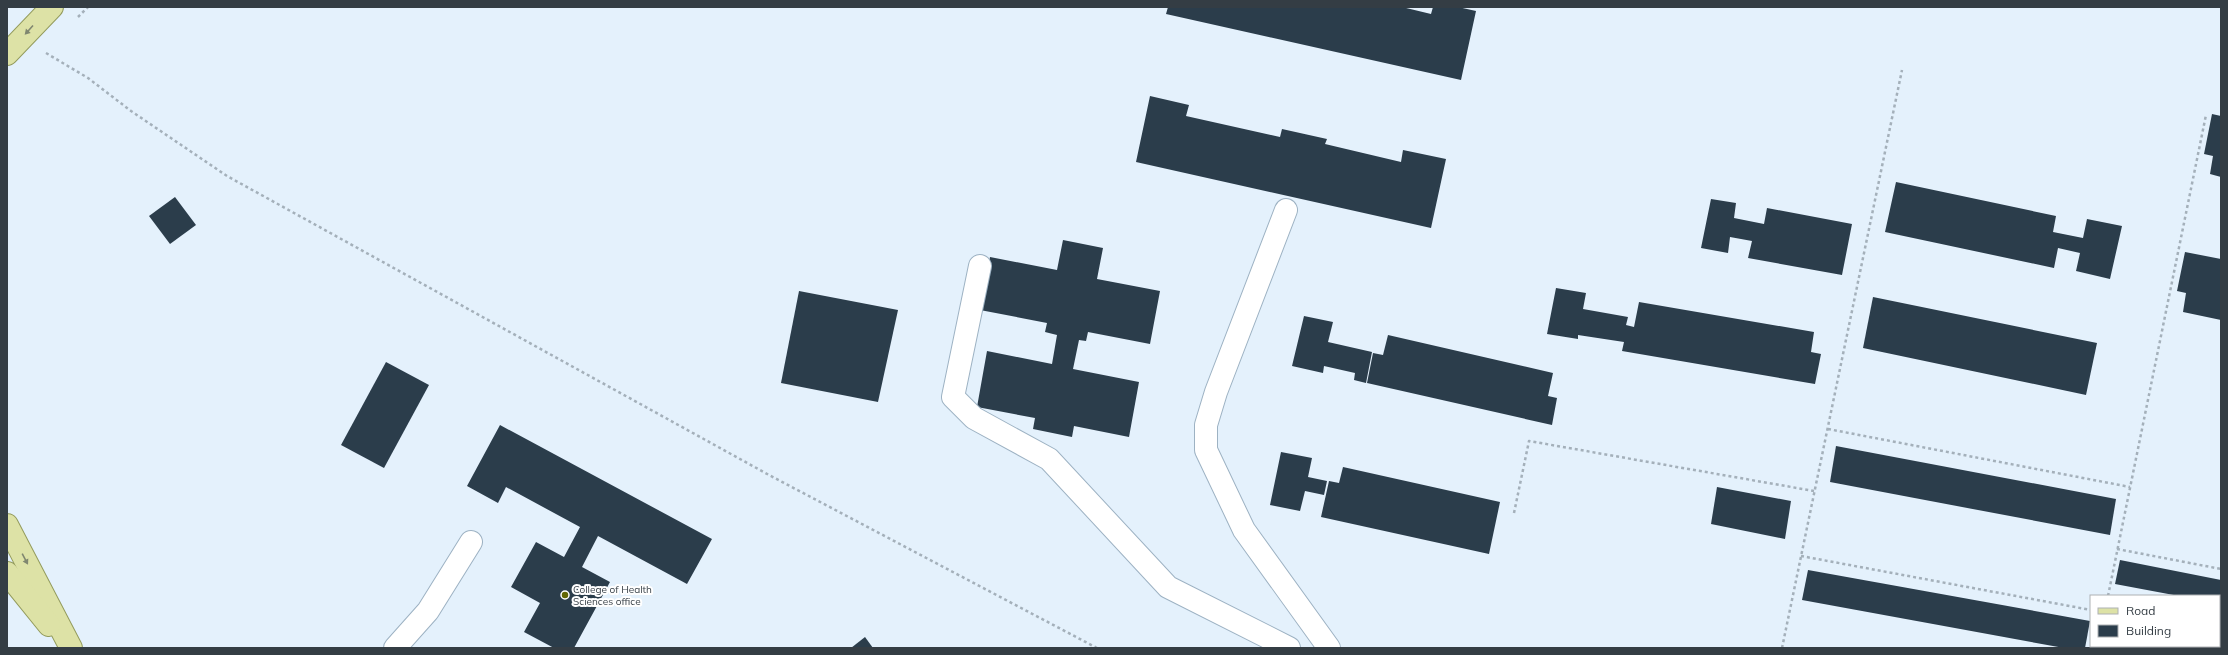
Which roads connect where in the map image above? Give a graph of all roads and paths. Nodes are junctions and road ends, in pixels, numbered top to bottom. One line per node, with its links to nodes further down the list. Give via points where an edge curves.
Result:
1 (52, 7): 3 (main road, one-way to 3)
2 (44, 52): 23 (path, via 88,78 131,111 227,176 769,475)
3 (7, 54)
4 (1902, 70): 8 (path)
5 (2206, 115): 9 (path)
6 (1286, 210): 25 (lane, via 1216,392 1206,425 1206,450 1244,530)
7 (980, 266): 24 (lane, via 954,397 974,418 1049,459 1168,587)
8 (1828, 429): 9 (path); 10 (path)
9 (2130, 487): 14 (path)
10 (1814, 491): 11 (path, via 1529,441); 15 (path)
11 (1514, 513)
12 (7, 525): 21 (main road, one-way to 21)
13 (471, 542): 22 (lane, via 428,611)
14 (2117, 549): 16 (path); 18 (path)
15 (1801, 556): 19 (path); 26 (path)
16 (2221, 570)
17 (7, 574): 20 (main road)
18 (2108, 595)
19 (2090, 610)
20 (68, 648)
21 (71, 648)
22 (395, 648)
23 (1097, 648)
24 (1289, 648)
25 (1329, 648)
26 (1782, 648)

